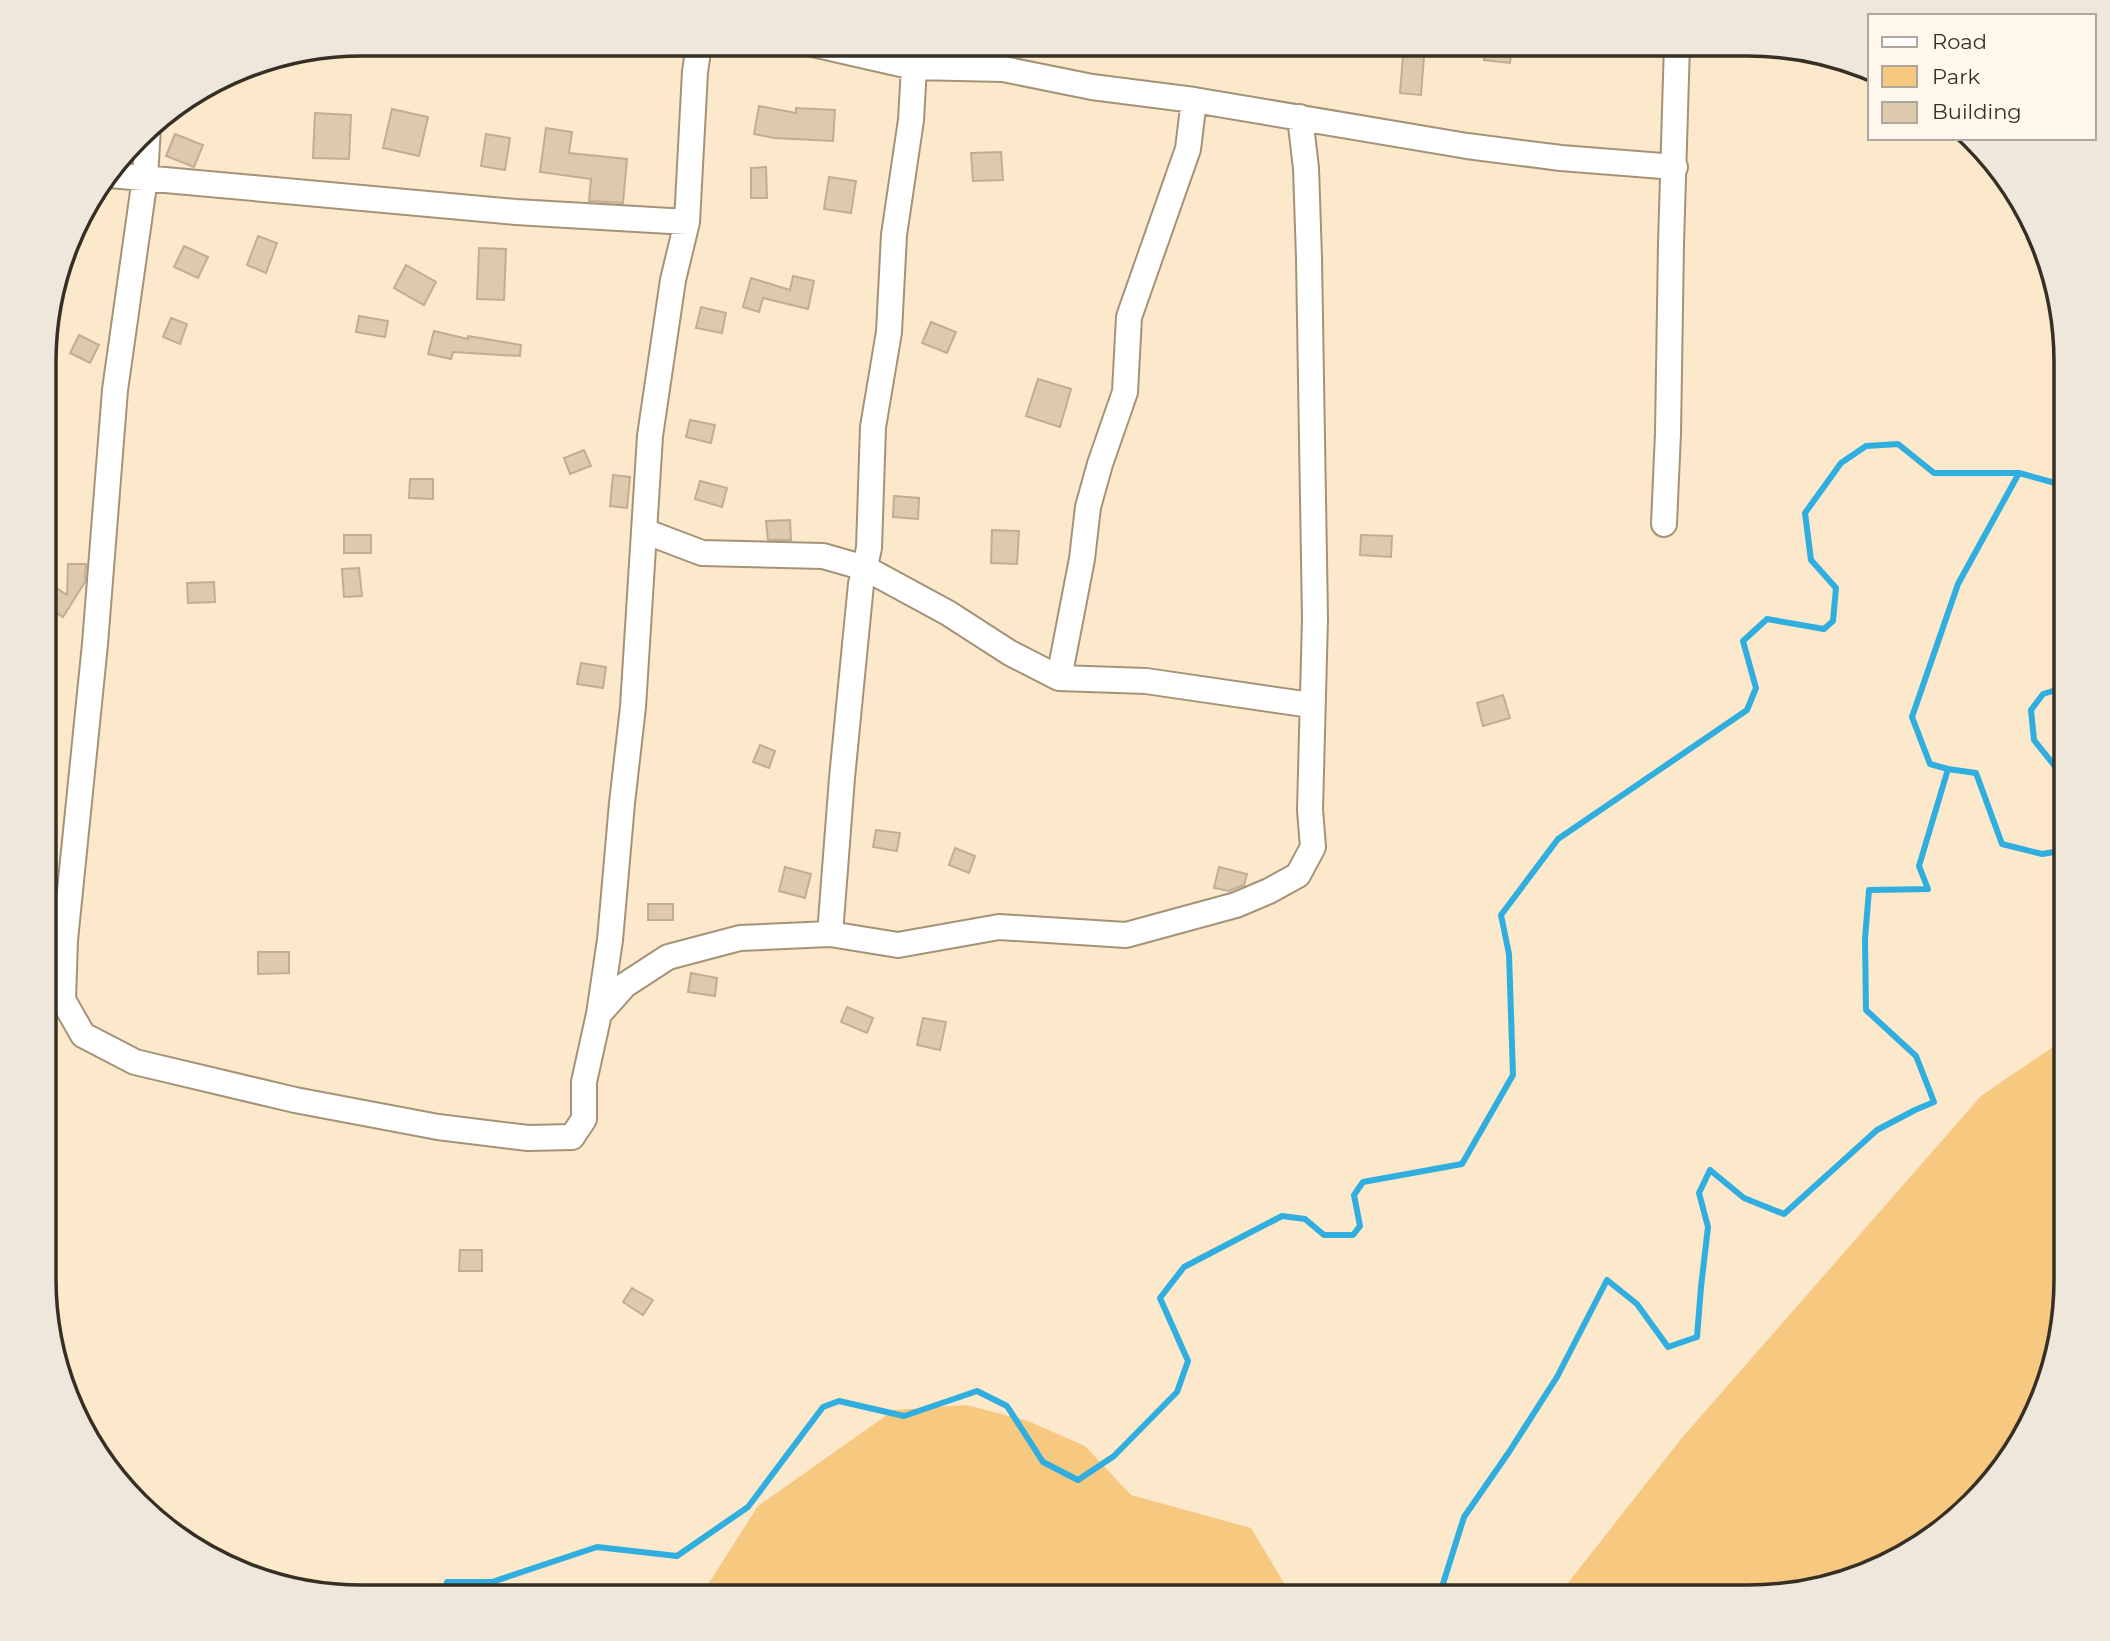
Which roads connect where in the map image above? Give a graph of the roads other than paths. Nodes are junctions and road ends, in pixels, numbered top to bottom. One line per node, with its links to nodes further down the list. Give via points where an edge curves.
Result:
1 (697, 56): 11 (street)
2 (866, 56): 4 (street)
3 (1677, 56): 8 (street)
4 (914, 67): 5 (street, via 1003,69 1092,87); 14 (street, via 894,235 890,332 873,427 869,548)
5 (1194, 100): 6 (street); 15 (street, via 1188,149 1129,317 1125,391 1088,507)
6 (1300, 117): 8 (street, via 1467,146); 16 (street, via 1310,312 1315,619)
7 (147, 145): 10 (street)
8 (1675, 167): 12 (street)
9 (119, 176): 10 (street)
10 (145, 178): 11 (street, via 516,212); 18 (street, via 115,390 63,1000 83,1035 135,1062 295,1100 449,1129 528,1138 572,1137 584,1119 584,1082)
11 (687, 222): 13 (street, via 673,280 650,436)
12 (1664, 524)
13 (644, 531): 14 (street, via 702,553 823,556); 18 (street, via 633,706)
14 (864, 568): 15 (street); 17 (street)
15 (1059, 678): 16 (street, via 1146,681)
16 (1311, 705): 17 (street, via 1313,847 1298,875 1269,891 1236,905 1126,935 999,927 898,945)
17 (830, 934): 18 (street, via 740,938 668,957 625,985)
18 (599, 1014)

